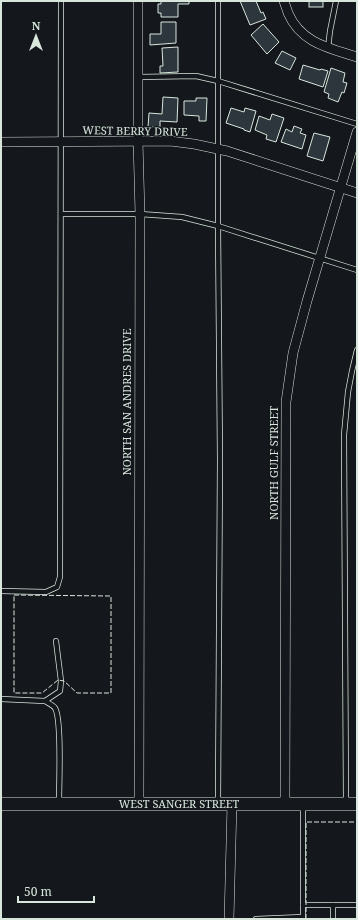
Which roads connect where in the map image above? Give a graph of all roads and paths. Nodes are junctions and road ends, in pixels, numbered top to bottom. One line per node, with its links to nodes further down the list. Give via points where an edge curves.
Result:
1 (61, 1): 13 (lane)
2 (138, 1): 8 (street, NORTH SAN ANDRES DRIVE)
3 (218, 1): 9 (lane)
4 (284, 1): 6 (street, via 292,21 299,30 306,37)
5 (336, 1): 6 (lane)
6 (328, 48): 7 (street)
7 (357, 57)
8 (138, 77): 9 (lane, via 196,76); 14 (street, NORTH SAN ANDRES DRIVE)
9 (218, 80): 10 (lane); 15 (lane)
10 (357, 124)
11 (357, 132): 16 (street, NORTH GULF STREET)
12 (1, 142): 13 (street, WEST BERRY DRIVE)
13 (61, 142): 14 (street, WEST BERRY DRIVE); 18 (lane)
14 (138, 142): 15 (street, WEST BERRY DRIVE, via 176,142); 19 (street, NORTH SAN ANDRES DRIVE)
15 (218, 149): 16 (street, WEST BERRY DRIVE); 20 (lane)
16 (340, 188): 17 (street, WEST BERRY DRIVE); 21 (street, NORTH GULF STREET)
17 (357, 193)
18 (61, 214): 19 (lane); 24 (lane, via 60,577 56,587 46,592)
19 (140, 214): 20 (lane, via 182,217); 30 (street, NORTH SAN ANDRES DRIVE)
20 (218, 226): 21 (lane); 31 (lane)
21 (320, 259): 22 (lane); 33 (street, NORTH GULF STREET, via 293,353 286,402)
22 (357, 270)
23 (357, 350): 35 (lane, via 348,392 344,434)
24 (1, 591)
25 (56, 641): 27 (lane, via 60,691)
26 (1, 699): 27 (lane)
27 (45, 700): 29 (lane, via 58,714)
28 (1, 804): 29 (main road, WEST SANGER STREET)
29 (59, 804): 30 (main road, WEST SANGER STREET)
30 (139, 804): 31 (main road, WEST SANGER STREET)
31 (218, 804): 32 (main road, WEST SANGER STREET)
32 (232, 804): 33 (main road, WEST SANGER STREET); 40 (street)
33 (285, 804): 34 (main road, WEST SANGER STREET)
34 (303, 804): 35 (main road, WEST SANGER STREET); 38 (lane)
35 (351, 804)
36 (333, 905): 37 (lane); 38 (lane); 42 (lane)
37 (357, 905)
38 (303, 906): 39 (lane)
39 (303, 918): 41 (lane)
40 (229, 919)
41 (256, 919)
42 (333, 919)

